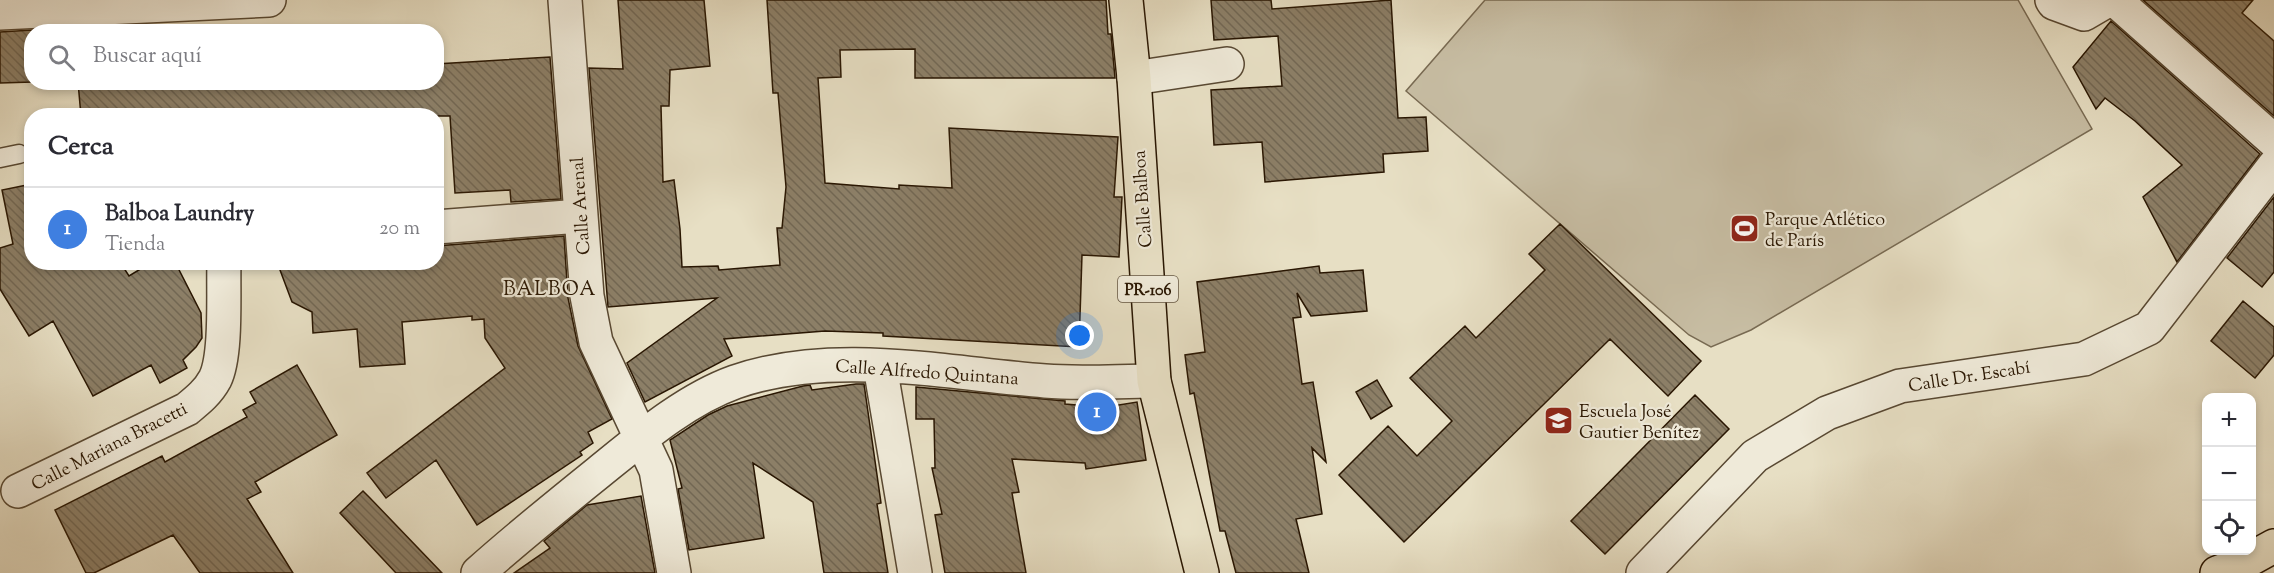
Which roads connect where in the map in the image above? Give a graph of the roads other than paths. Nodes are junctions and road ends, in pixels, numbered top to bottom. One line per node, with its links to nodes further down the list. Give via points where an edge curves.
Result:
1 (269, 0): 7 (street)
2 (565, 0): 14 (street, Calle Arenal)
3 (1126, 0): 9 (main road, Calle Balboa / PR-106)
4 (2052, 0): 5 (street, via 2084,14)
5 (2108, 0)
6 (2115, 0): 10 (street)
7 (0, 13)
8 (1227, 64): 9 (street)
9 (1134, 78): 18 (main road, Calle Balboa / PR-106)
10 (2274, 141)
11 (19, 154): 12 (lane)
12 (0, 158)
13 (2274, 166): 26 (street, Calle Dr. Escabí, via 2149,328 2084,359 1900,386 1827,413 1755,456)
14 (580, 216): 15 (street); 19 (street, Calle Arenal, via 587,296 596,342)
15 (444, 226)
16 (224, 270): 20 (street, Calle Mariana Bracetti, via 221,360 206,394 187,409)
17 (880, 366): 18 (street, Calle Alfredo Quintana, via 1048,381); 19 (street, Calle Alfredo Quintana, via 823,365 780,370 734,383 695,402); 24 (street)
18 (1154, 381): 25 (main road, Calle Balboa / PR-106)
19 (641, 438): 22 (street, Calle Alfredo Quintana); 23 (street, Calle Arenal, via 656,470)
20 (18, 491)
21 (2274, 546): 27 (main road)
22 (478, 573)
23 (674, 573)
24 (915, 573)
25 (1202, 573)
26 (1643, 573)
27 (2217, 573)

